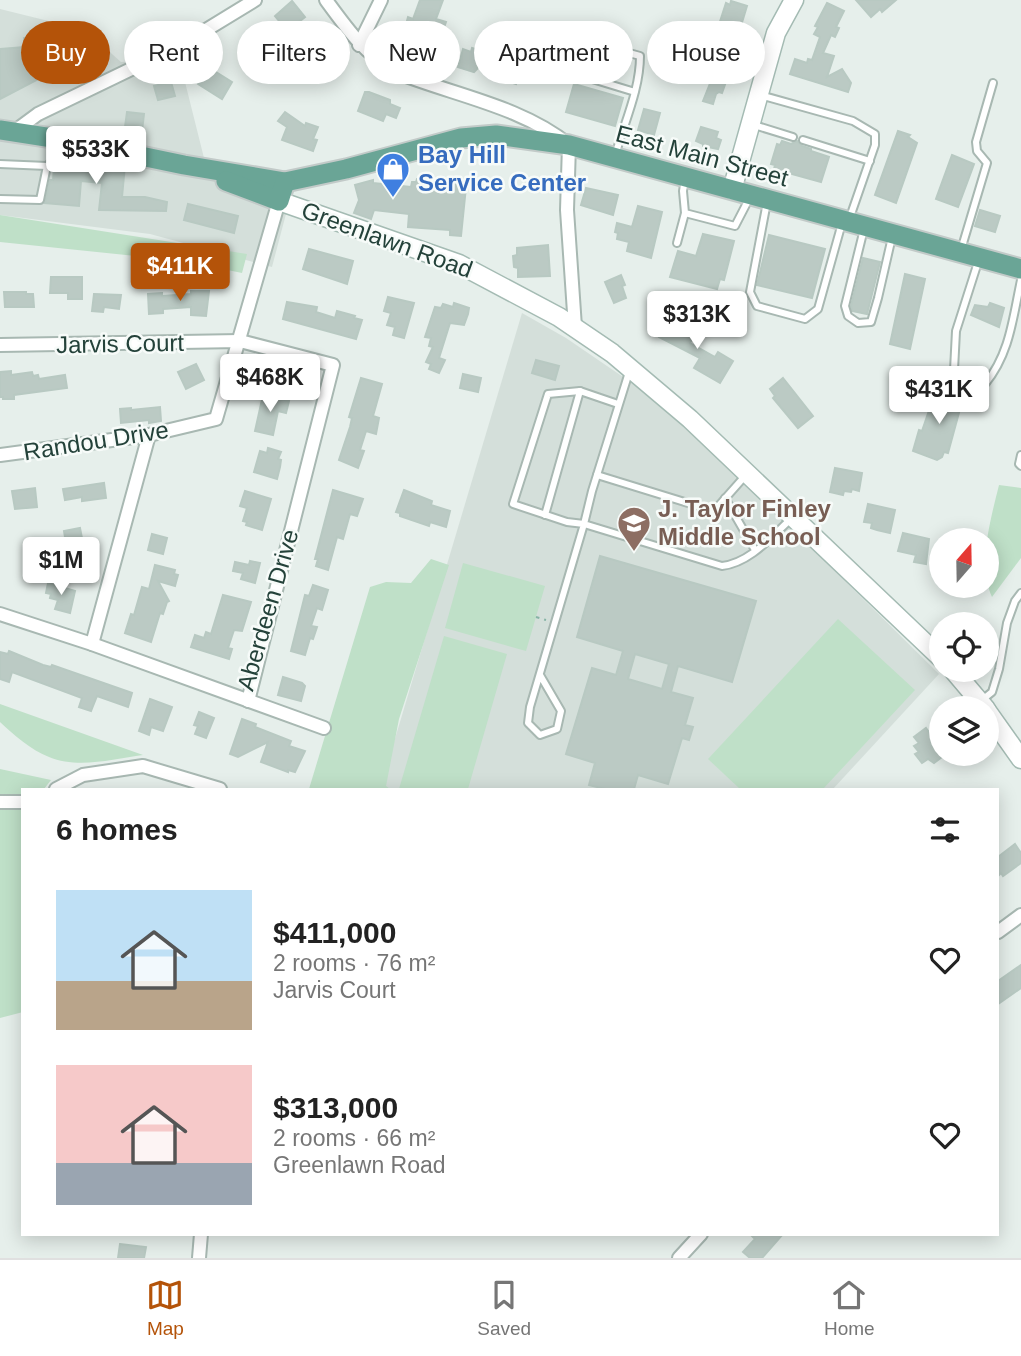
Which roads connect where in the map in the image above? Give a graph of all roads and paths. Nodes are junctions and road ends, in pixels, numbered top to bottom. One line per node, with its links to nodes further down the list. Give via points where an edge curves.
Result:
1 (255, 0): 10 (street, via 183,44)
2 (326, 0): 5 (street)
3 (381, 0): 5 (street)
4 (794, 0): 8 (main road, via 776,33)
5 (359, 44): 14 (street, via 396,72 520,116)
6 (993, 83): 27 (lane, via 976,142 987,163)
7 (635, 92): 7 (lane, via 640,56 571,37 553,48 554,65); 15 (lane)
8 (759, 94): 9 (main road); 16 (lane, via 822,110 870,129 875,145)
9 (751, 124): 11 (lane); 21 (main road)
10 (8, 131): 12 (main road, East Main Street)
11 (793, 137)
12 (60, 139): 18 (lane); 20 (main road, East Main Street, via 184,165)
13 (803, 141): 16 (lane)
14 (569, 145): 15 (main road, East Main Street); 20 (main road, East Main Street, via 496,135 461,138 346,169); 30 (street, via 567,210)
15 (614, 158): 19 (main road, East Main Street)
16 (870, 161): 24 (lane)
17 (0, 164): 18 (lane)
18 (47, 166): 22 (lane, via 40,200)
19 (686, 177): 21 (main road, East Main Street); 23 (lane, via 682,191)
20 (282, 192): 30 (main road, Greenlawn Road, via 459,264); 31 (street, Randou Drive)
21 (750, 195): 23 (lane, via 735,226); 24 (main road, East Main Street); 24 (lane, via 761,235 750,292 757,306 805,319 818,309 831,256)
22 (0, 199)
23 (685, 213): 25 (lane)
24 (854, 229): 26 (main road, East Main Street); 26 (lane, via 845,306 848,316 858,323 871,321)
25 (677, 243)
26 (890, 243): 27 (main road, East Main Street)
27 (970, 255): 28 (main road, East Main Street); 29 (lane, via 954,370 970,383 985,384 996,370 1010,337)
28 (1021, 269)
29 (1021, 280)
30 (575, 327): 33 (main road, Greenlawn Road)
31 (240, 341): 32 (street, Jarvis Court); 36 (street, Randou Drive, via 216,419); 58 (street, Aberdeen Drive, via 333,365)
32 (0, 345)
33 (631, 368): 35 (lane); 40 (main road, Greenlawn Road)
34 (580, 391): 35 (lane); 43 (lane); 43 (lane, via 548,394 513,504)
35 (618, 404): 41 (lane)
36 (149, 435): 37 (street, Randou Drive); 52 (street)
37 (0, 455)
38 (1021, 455): 39 (lane)
39 (1021, 466)
40 (748, 473): 42 (lane); 44 (main road, Greenlawn Road)
41 (597, 475): 42 (lane, via 714,511); 45 (lane)
42 (726, 498): 46 (lane)
43 (545, 514): 45 (lane)
44 (794, 517): 46 (lane); 53 (main road, Greenlawn Road)
45 (584, 524): 46 (lane, via 722,566 736,564); 54 (lane)
46 (755, 550)
47 (1021, 593): 48 (lane, via 1015,601)
48 (1017, 610): 57 (lane, via 1007,623)
49 (0, 614): 52 (street, Aberdeen Drive)
50 (536, 617): 51 (path)
51 (547, 621)
52 (92, 644): 58 (street, Aberdeen Drive)
53 (929, 647)
54 (540, 675): 54 (lane, via 528,723 540,735 557,729 561,710)
55 (963, 682): 56 (main road)
56 (975, 696)
57 (990, 696)
58 (248, 701): 60 (street)
59 (999, 728): 61 (main road)
60 (324, 729)
61 (1021, 759)
62 (58, 788): 63 (street, via 83,775 143,766)
63 (217, 788)
64 (0, 802): 65 (street)
65 (21, 802)
66 (1021, 915): 67 (street)
67 (999, 931)
68 (201, 1236): 70 (street)
69 (699, 1236): 71 (street)
70 (199, 1258)
71 (679, 1258)

